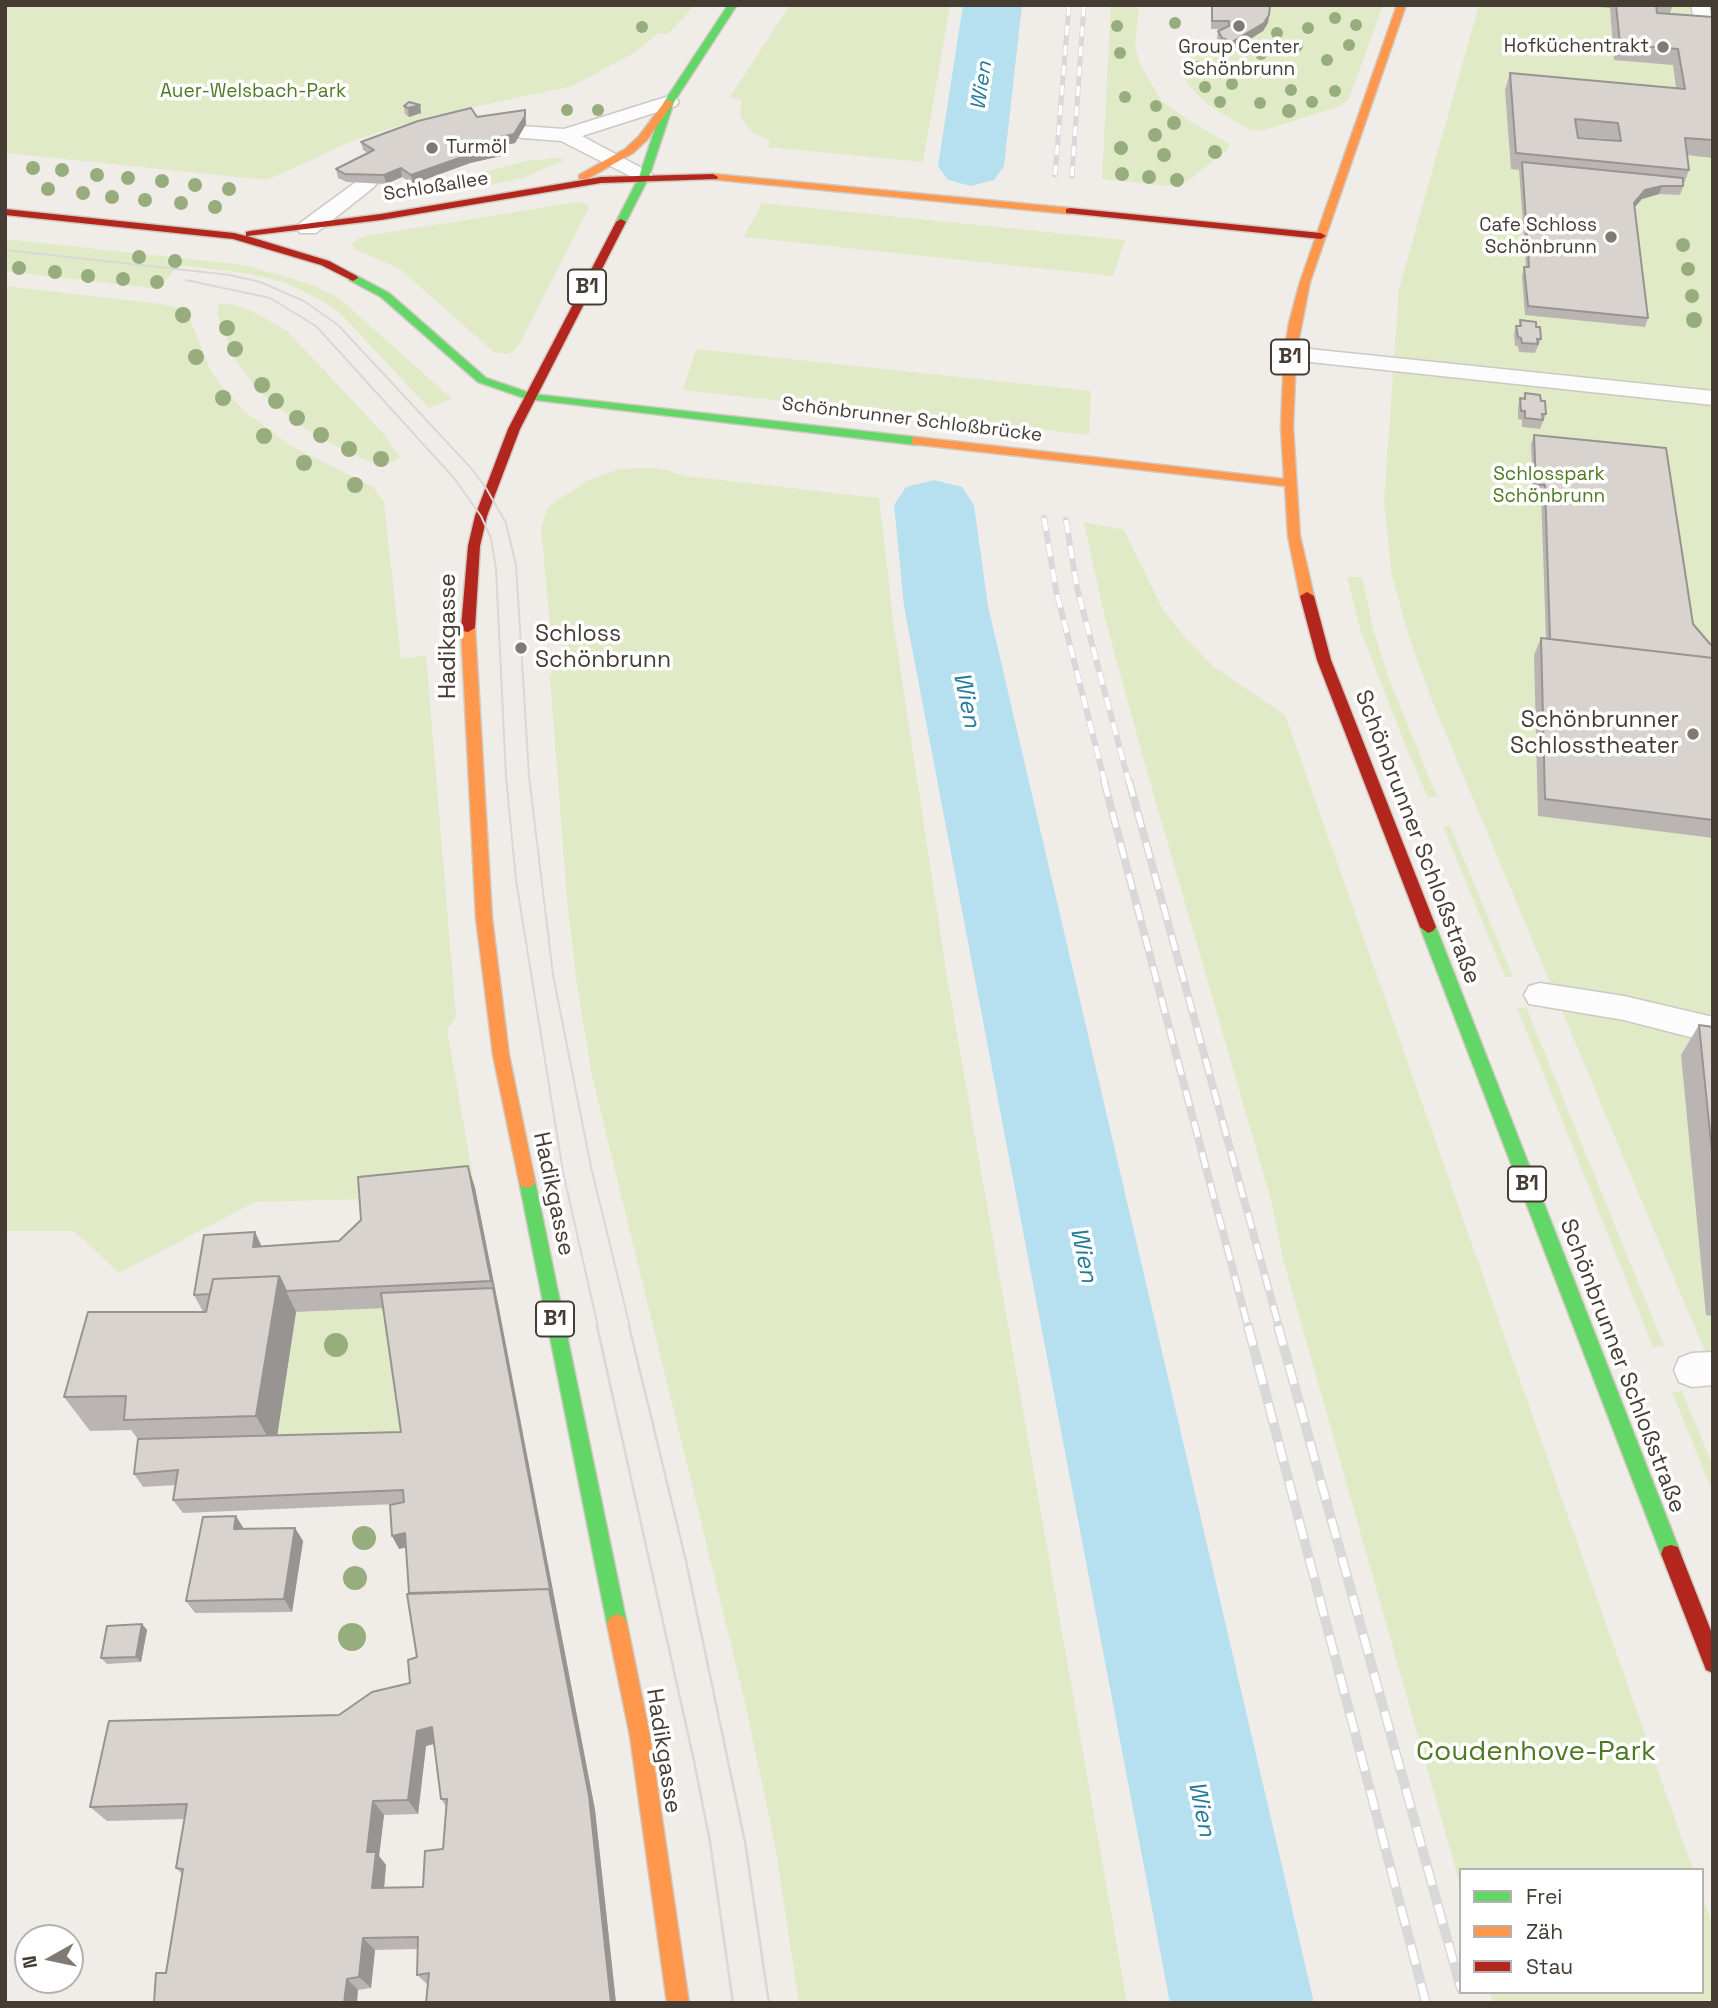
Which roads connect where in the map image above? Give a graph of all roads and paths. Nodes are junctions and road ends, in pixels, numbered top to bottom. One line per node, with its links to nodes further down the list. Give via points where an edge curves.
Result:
1 (733, 5): 5 (main road, B1)
2 (1402, 5): 15 (main road, Schönbrunner Schloßstraße / B1)
3 (1700, 5): 4 (lane, via 1702,20)
4 (1713, 21)
5 (669, 102): 7 (lane); 8 (main road, via 643,138); 9 (main road, B1)
6 (522, 132): 7 (lane)
7 (565, 135): 8 (lane)
8 (613, 162): 9 (lane); 11 (main road)
9 (644, 177): 11 (main road, Schloßallee); 15 (main road, via 728,177); 17 (main road, B1)
10 (367, 183): 13 (lane)
11 (559, 187): 13 (main road, Schloßallee)
12 (5, 212): 14 (main road, Schloßallee)
13 (308, 228): 14 (main road, Schloßallee)
14 (234, 236): 17 (main road, Schloßallee, via 325,263 355,278 385,295 482,380)
15 (1321, 236): 16 (main road, Schönbrunner Schloßstraße / B1, via 1301,295)
16 (1290, 354): 18 (lane); 19 (main road, Schönbrunner Schloßstraße / B1)
17 (531, 397): 19 (main road, Schönbrunner Schloßbrücke); 23 (main road, Hadikgasse / B1, via 481,516 470,588 484,918 501,1055 640,1736)
18 (1713, 398)
19 (1289, 483): 22 (main road, Schönbrunner Schloßstraße / B1, via 1300,567 1324,660)
20 (1540, 995): 21 (lane, via 1624,1008)
21 (1713, 1030)
22 (1713, 1663)
23 (678, 2003)

